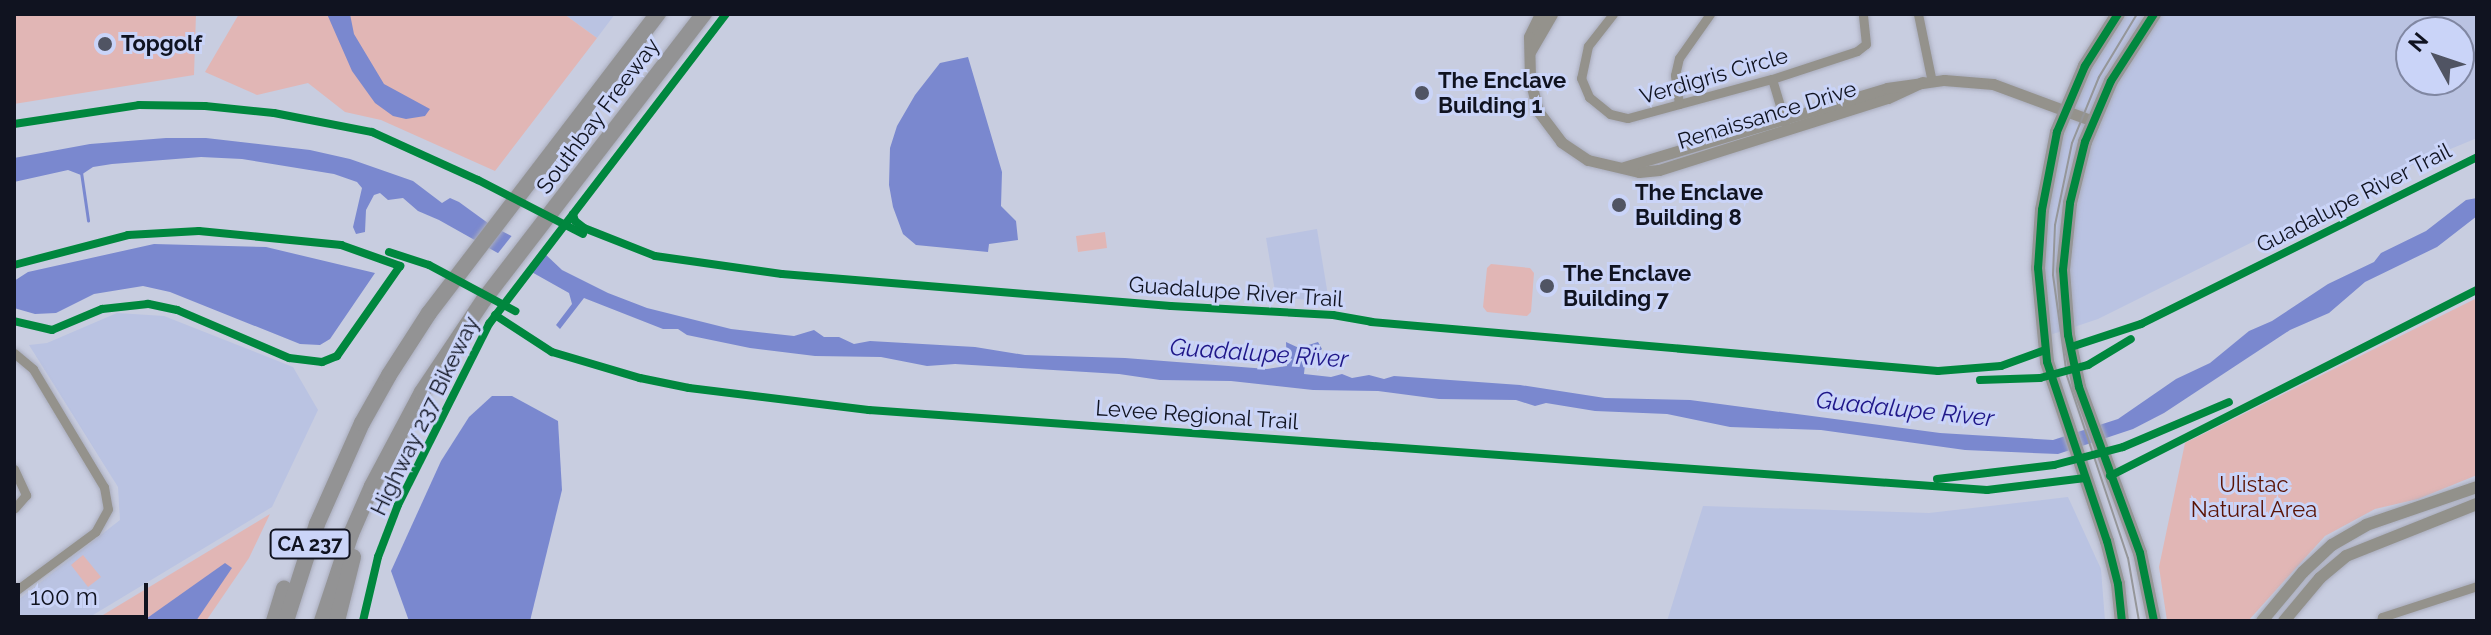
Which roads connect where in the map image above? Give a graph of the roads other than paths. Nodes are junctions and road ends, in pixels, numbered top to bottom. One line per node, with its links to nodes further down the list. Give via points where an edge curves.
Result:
1 (658, 14): 20 (highway, Southbay Freeway / CA 237, via 453,282 389,375)
2 (704, 14): 21 (highway, Southbay Freeway / CA 237, via 485,298 422,392)
3 (1540, 14): 11 (street, Renaissance Drive, via 1529,37)
4 (1552, 14): 11 (street)
5 (1613, 14): 14 (street, Verdigris Circle, via 1583,61 1581,78 1589,97 1610,114 1628,118)
6 (1710, 14): 14 (street, via 1679,58)
7 (1863, 14): 12 (street, Verdigris Circle, via 1866,44 1857,51)
8 (1918, 14): 13 (street)
9 (2118, 14): 15 (main road, via 2085,66)
10 (2154, 14): 16 (main road, via 2122,59)
11 (1530, 52): 17 (street, Renaissance Drive, via 1533,98 1545,123 1588,160 1622,168)
12 (1772, 79): 14 (street, Verdigris Circle); 17 (street)
13 (1928, 82): 15 (street, Renaissance Drive, via 1993,84); 17 (street, Renaissance Drive)
14 (1679, 104)
15 (2065, 111): 16 (street, Renaissance Drive); 31 (main road, via 2048,168 2039,239 2039,297 2047,362 2113,563)
16 (2093, 121): 32 (main road, via 2075,179 2064,244 2063,295 2084,404 2140,553)
17 (1786, 124)
18 (18, 355): 26 (street, via 104,487 108,509 95,532)
19 (14, 469): 24 (street, via 26,495)
20 (340, 470): 27 (highway, via 318,497); 28 (highway, Southbay Freeway / CA 237)
21 (372, 486): 29 (highway, Southbay Freeway / CA 237); 30 (highway)
22 (2477, 487): 33 (main road, via 2366,525 2332,545)
23 (2477, 504): 34 (main road, via 2346,556)
24 (14, 509)
25 (2477, 586): 35 (street)
26 (14, 592)
27 (274, 621)
28 (286, 621)
29 (322, 621)
30 (337, 621)
31 (2122, 621)
32 (2154, 621)
33 (2262, 621)
34 (2284, 621)
35 (2381, 621)

